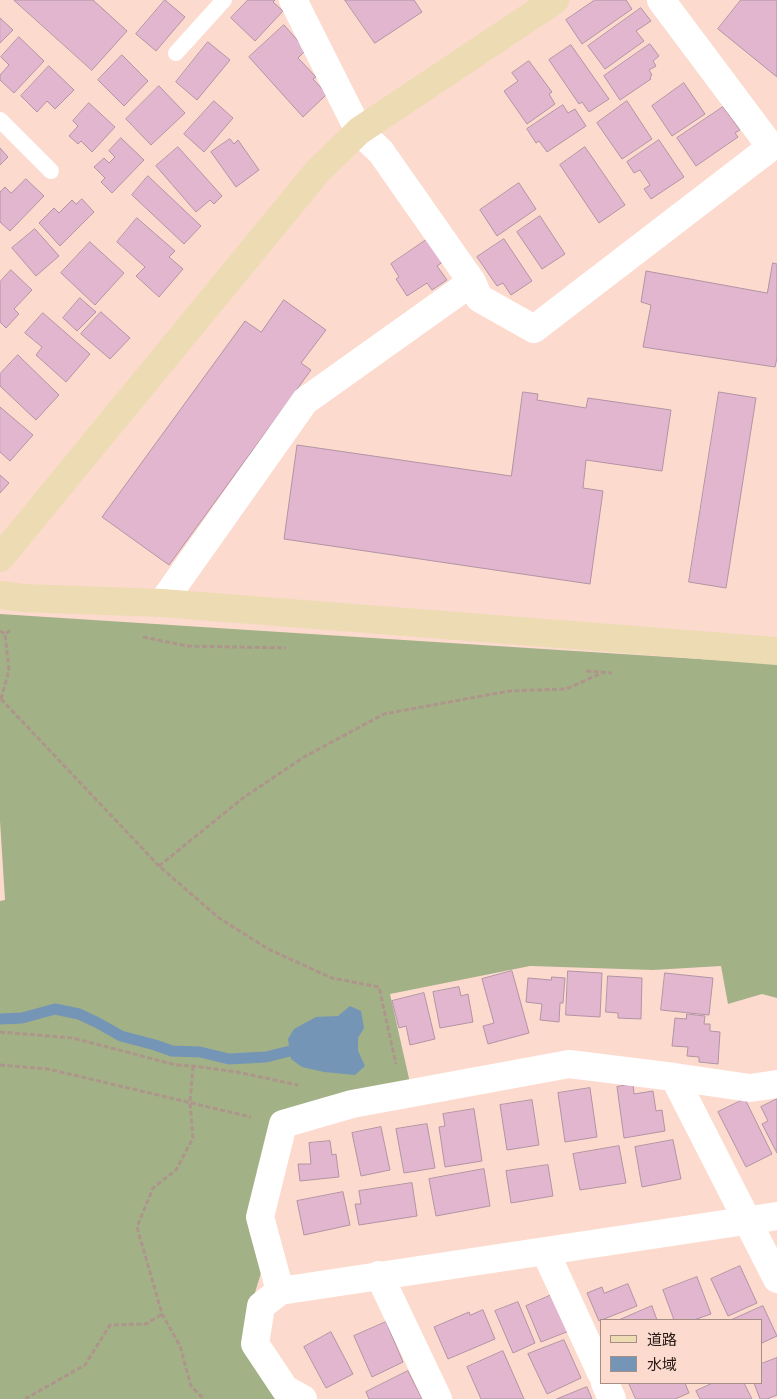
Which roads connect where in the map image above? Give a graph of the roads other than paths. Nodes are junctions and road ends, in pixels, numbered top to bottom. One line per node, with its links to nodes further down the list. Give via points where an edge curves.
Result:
1 (224, 0): 5 (lane)
2 (292, 0): 7 (street)
3 (554, 0): 7 (street)
4 (661, 0): 9 (street, via 771,147 534,329 480,298)
5 (176, 53)
6 (0, 120): 8 (lane)
7 (359, 131): 9 (street, via 381,152); 10 (street, via 316,172)
8 (51, 172)
9 (472, 282): 12 (street, via 305,401)
10 (0, 558)
11 (0, 595): 12 (street)
12 (162, 603): 13 (street)
13 (777, 651)
14 (674, 1078): 15 (street, via 750,1088); 17 (street); 21 (street, via 568,1064 352,1104 283,1124 260,1217)
15 (777, 1084)
16 (777, 1216): 17 (street)
17 (748, 1220): 18 (street); 20 (street)
18 (545, 1251): 19 (street); 22 (street)
19 (379, 1275): 21 (street); 25 (street)
20 (777, 1279)
21 (280, 1291): 24 (street, via 261,1306 255,1344 285,1389)
22 (600, 1372)
23 (605, 1384): 26 (street)
24 (303, 1399)
25 (438, 1399)
26 (612, 1399)

